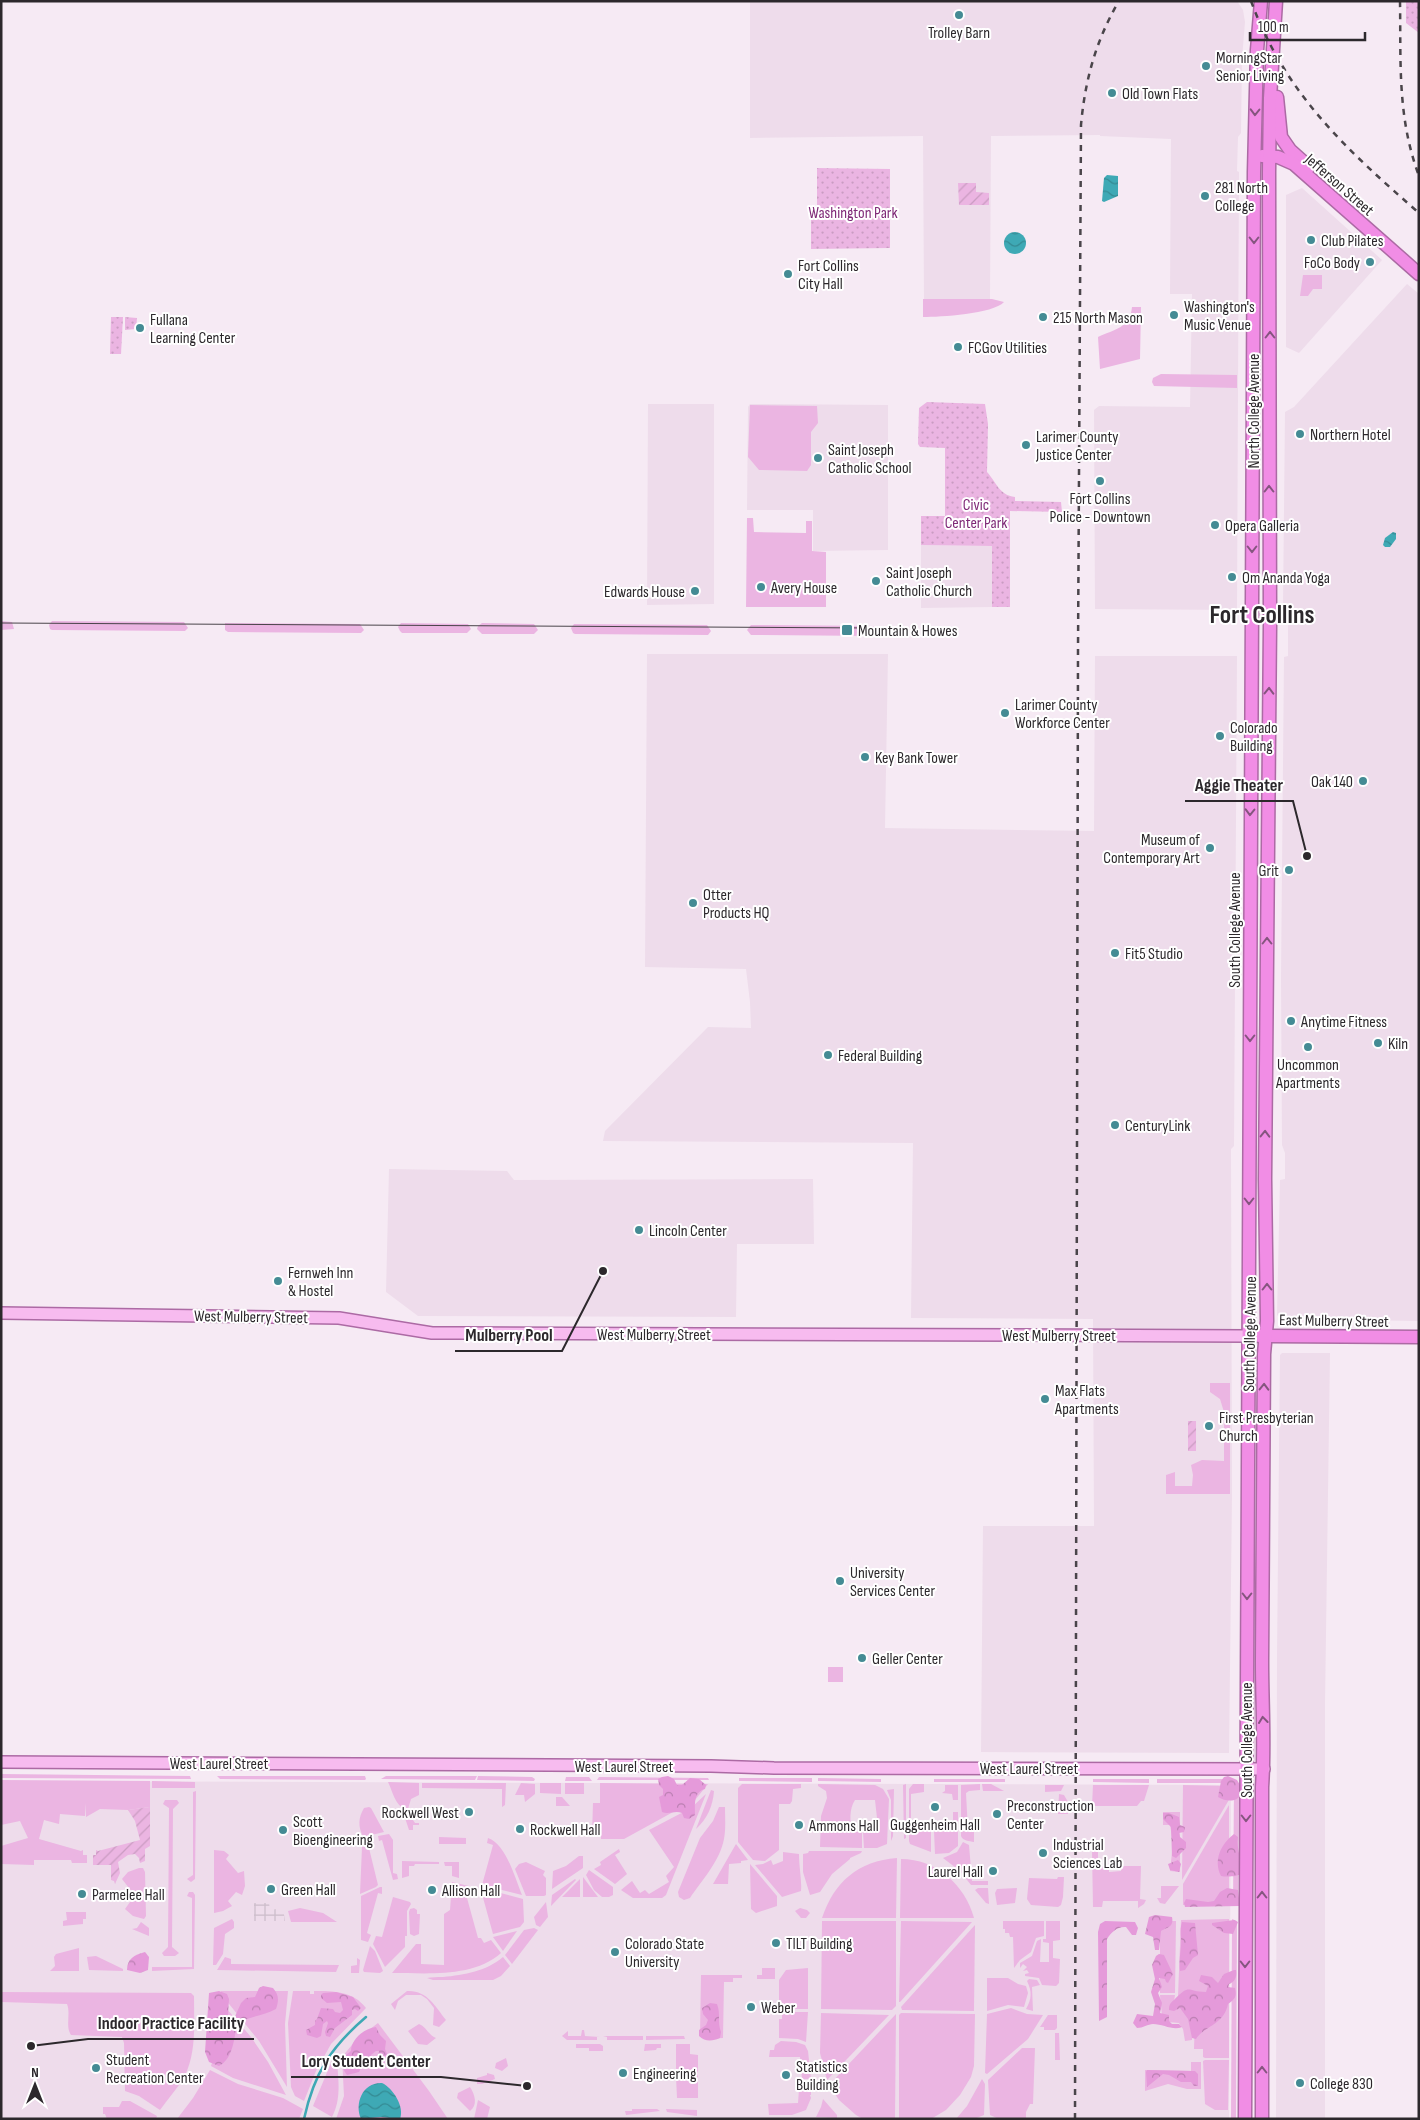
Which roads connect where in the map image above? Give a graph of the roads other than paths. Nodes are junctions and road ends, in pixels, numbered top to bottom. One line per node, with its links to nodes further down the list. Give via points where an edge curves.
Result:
1 (1261, 1): 4 (highway, North College Avenue, one-way to 4)
2 (1276, 1): 3 (highway, North College Avenue)
3 (1271, 75): 5 (highway, North College Avenue); 6 (highway, via 1278,100 1281,137 1316,174)
4 (1254, 156): 5 (highway, Jefferson Street); 8 (highway, North College Avenue, one-way to 8)
5 (1269, 157): 6 (highway, Jefferson Street, via 1289,162); 9 (highway, North College Avenue, one-way to 5)
6 (1322, 187): 7 (highway, Jefferson Street)
7 (1419, 274)
8 (1252, 640): 11 (highway, South College Avenue, one-way to 11)
9 (1269, 641): 12 (highway, South College Avenue, one-way to 9, via 1264,1179)
10 (1, 1313): 11 (main road, West Mulberry Street, via 340,1318 432,1333)
11 (1249, 1336): 12 (highway, East Mulberry Street); 14 (highway, South College Avenue)
12 (1266, 1336): 13 (highway, East Mulberry Street); 16 (highway, South College Avenue, one-way to 12)
13 (1419, 1337)
14 (1249, 1446): 15 (highway, South College Avenue); 16 (highway, via 1254,1464 1254,1494)
15 (1247, 1512): 17 (highway, via 1256,1531 1257,1574); 19 (highway, South College Avenue, one-way to 19)
16 (1263, 1513): 17 (highway, South College Avenue)
17 (1262, 1588): 20 (highway, South College Avenue, one-way to 17)
18 (1, 1762): 19 (main road, West Laurel Street)
19 (1246, 1769): 20 (main road, West Laurel Street); 21 (highway, South College Avenue, one-way to 21)
20 (1264, 1769): 22 (highway, South College Avenue, one-way to 20)
21 (1245, 1915): 22 (highway, via 1250,1935 1255,1942); 23 (highway, South College Avenue, one-way to 23)
22 (1262, 1944): 24 (highway, South College Avenue, one-way to 22)
23 (1245, 2067): 24 (highway, via 1254,2108); 25 (highway, South College Avenue)
24 (1262, 2117)
25 (1245, 2119)

